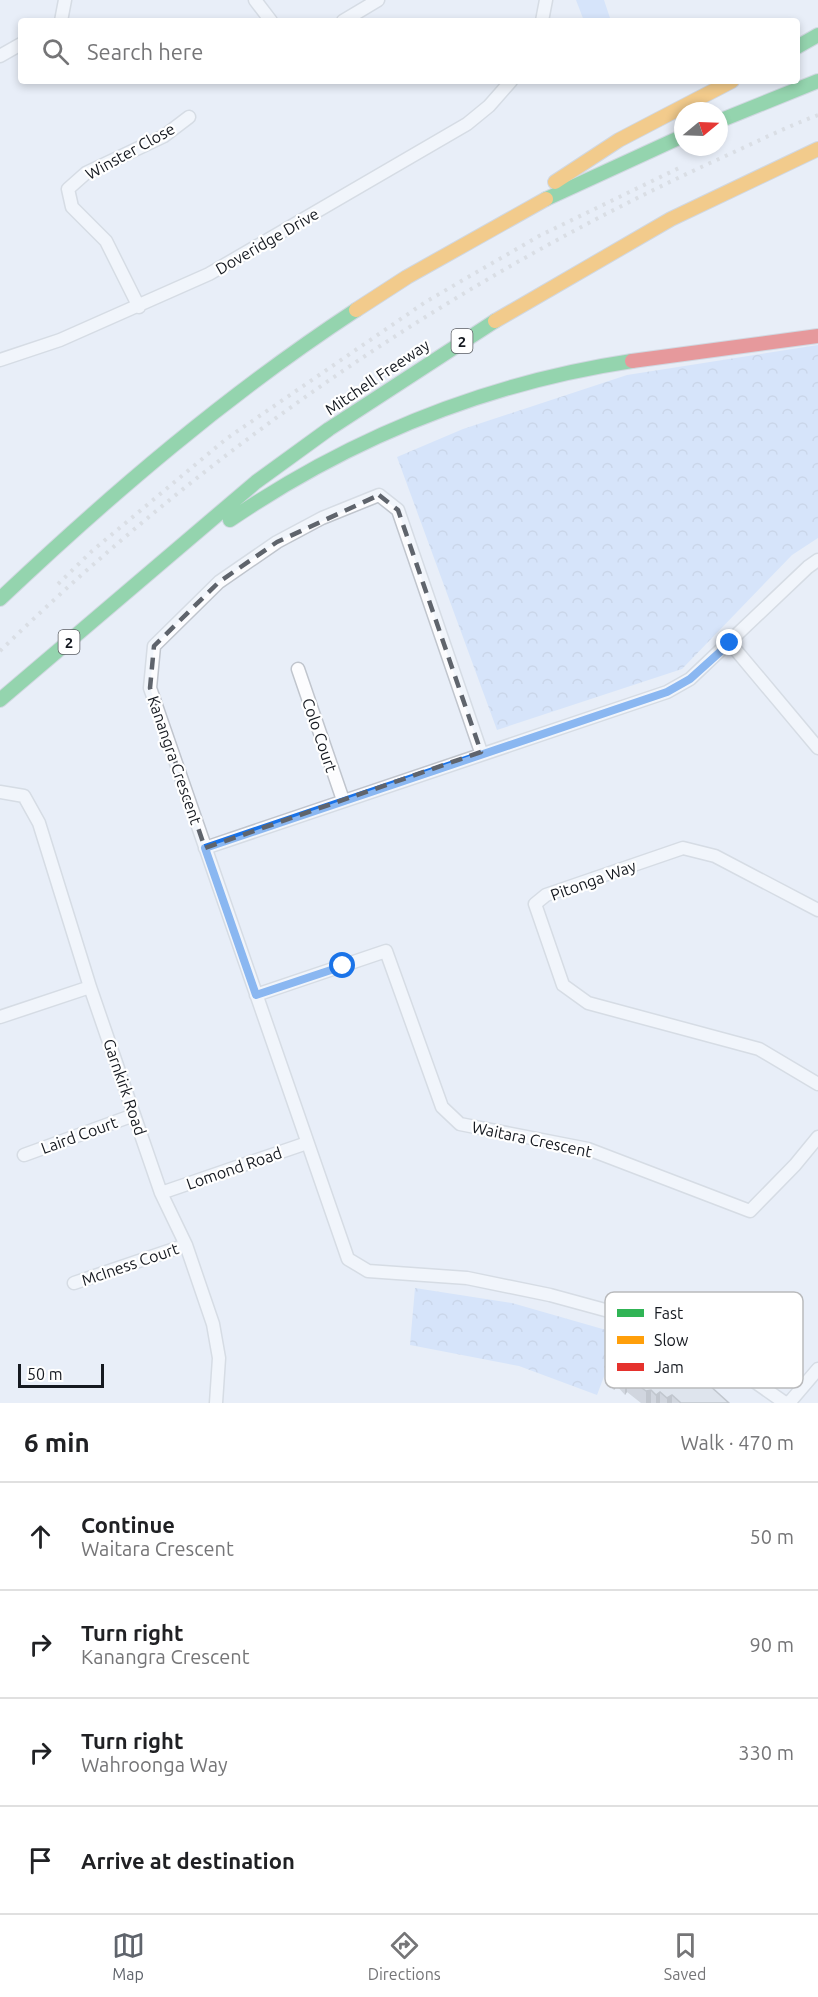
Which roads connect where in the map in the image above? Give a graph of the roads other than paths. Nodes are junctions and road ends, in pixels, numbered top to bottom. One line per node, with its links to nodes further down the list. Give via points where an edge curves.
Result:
1 (65, 0): 5 (street)
2 (255, 0): 6 (street)
3 (378, 0): 7 (street)
4 (546, 0): 8 (street)
5 (62, 18)
6 (269, 18)
7 (348, 18)
8 (543, 18)
9 (818, 35): 10 (highway)
10 (800, 44)
11 (18, 46): 12 (street)
12 (0, 56)
13 (818, 81): 17 (highway)
14 (508, 84): 21 (street, Doveridge Drive, via 467,124 209,274)
15 (726, 84): 20 (highway, via 619,140)
16 (189, 117): 21 (street, Winster Close, via 164,136 86,173 68,189 72,207 106,241)
17 (728, 117)
18 (674, 139): 20 (highway)
19 (818, 149): 25 (highway, Mitchell Freeway / 2, via 671,219 465,339 294,453)
20 (482, 230): 26 (highway, via 282,359 104,501)
21 (139, 307): 23 (street, Doveridge Drive)
22 (818, 336): 25 (highway, via 587,368 449,405 387,430 310,469)
23 (0, 360)
24 (818, 560): 27 (street)
25 (138, 583): 29 (highway, Mitchell Freeway / 2)
26 (0, 599)
27 (730, 643): 30 (street); 31 (street, via 690,679 667,692)
28 (298, 669): 33 (street, Colo Court)
29 (0, 700)
30 (818, 748)
31 (481, 752): 33 (street); 34 (street, Kanangra Crescent, via 398,510 379,495 322,518 278,542 219,582 154,646 150,688)
32 (0, 792): 36 (street, Garnkirk Road, via 24,796 39,823)
33 (343, 800): 34 (street)
34 (205, 848): 37 (street, Kanangra Crescent)
35 (818, 910): 39 (street, Pitonga Way, via 715,856 683,848 546,895 535,904 563,985 588,1003 759,1049)
36 (90, 987): 38 (street); 40 (street, Garnkirk Road)
37 (256, 995): 41 (street, Waitara Crescent, via 386,951 442,1107 460,1124 588,1149 750,1210); 42 (street, Kanangra Crescent)
38 (0, 1017)
39 (818, 1084)
40 (134, 1115): 43 (street, Laird Court); 44 (street, Garnkirk Road)
41 (818, 1137)
42 (307, 1143): 44 (street, Lomond Road); 47 (street, Kanangra Crescent, via 348,1259 368,1271 467,1278)
43 (24, 1155)
44 (161, 1194): 45 (street, Garnkirk Road)
45 (186, 1245): 46 (street, McIness Court); 52 (street, Garnkirk Road, via 217,1340)
46 (74, 1283)
47 (605, 1310)
48 (818, 1370): 49 (street)
49 (803, 1387)
50 (763, 1388): 53 (street, Kanangra Crescent)
51 (802, 1388): 54 (street)
52 (216, 1403)
53 (784, 1403)
54 (789, 1403)

